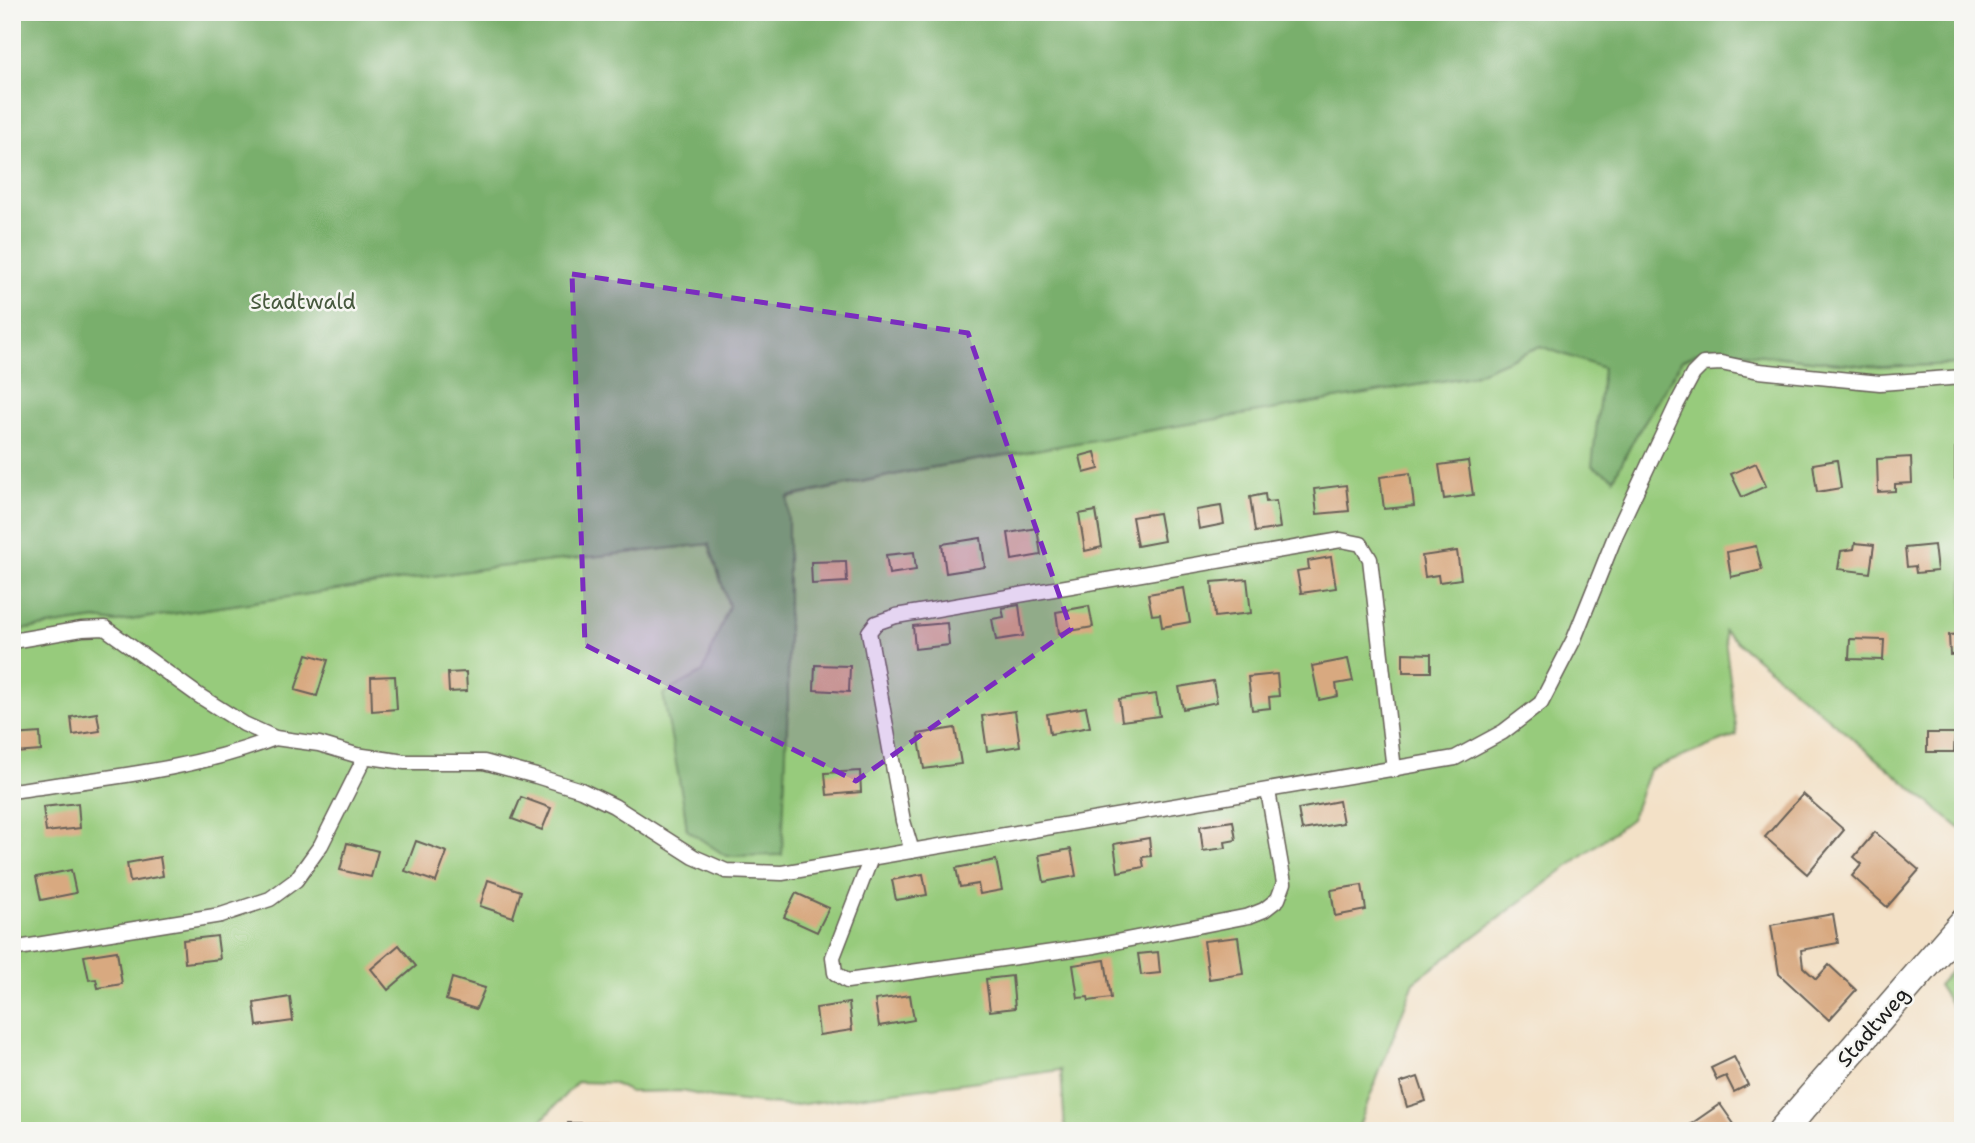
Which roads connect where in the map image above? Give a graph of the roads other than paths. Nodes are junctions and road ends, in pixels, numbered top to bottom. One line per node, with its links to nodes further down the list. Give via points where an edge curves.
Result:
1 (1963, 377): 5 (lane, via 1880,383 1703,364 1677,404 1616,534 1574,639 1541,703 1503,732 1455,758)
2 (12, 641): 3 (lane, via 105,628 198,695)
3 (275, 738): 4 (lane); 6 (lane, via 245,750 148,771)
4 (365, 757): 9 (lane, via 484,762 581,790 694,857 726,870 782,873); 11 (lane, via 321,845 296,880 270,899 221,915)
5 (1394, 770): 7 (lane); 8 (lane, via 1370,559 1361,544 1341,540 876,623 869,632)
6 (12, 791)
7 (1268, 791): 8 (lane); 9 (lane, via 1284,883 1278,899 1264,910 1095,946 847,981 835,973 833,957)
8 (912, 851): 9 (lane)
9 (871, 858)
10 (1963, 923): 12 (street, Stadtweg)
11 (12, 949)
12 (1782, 1131)

